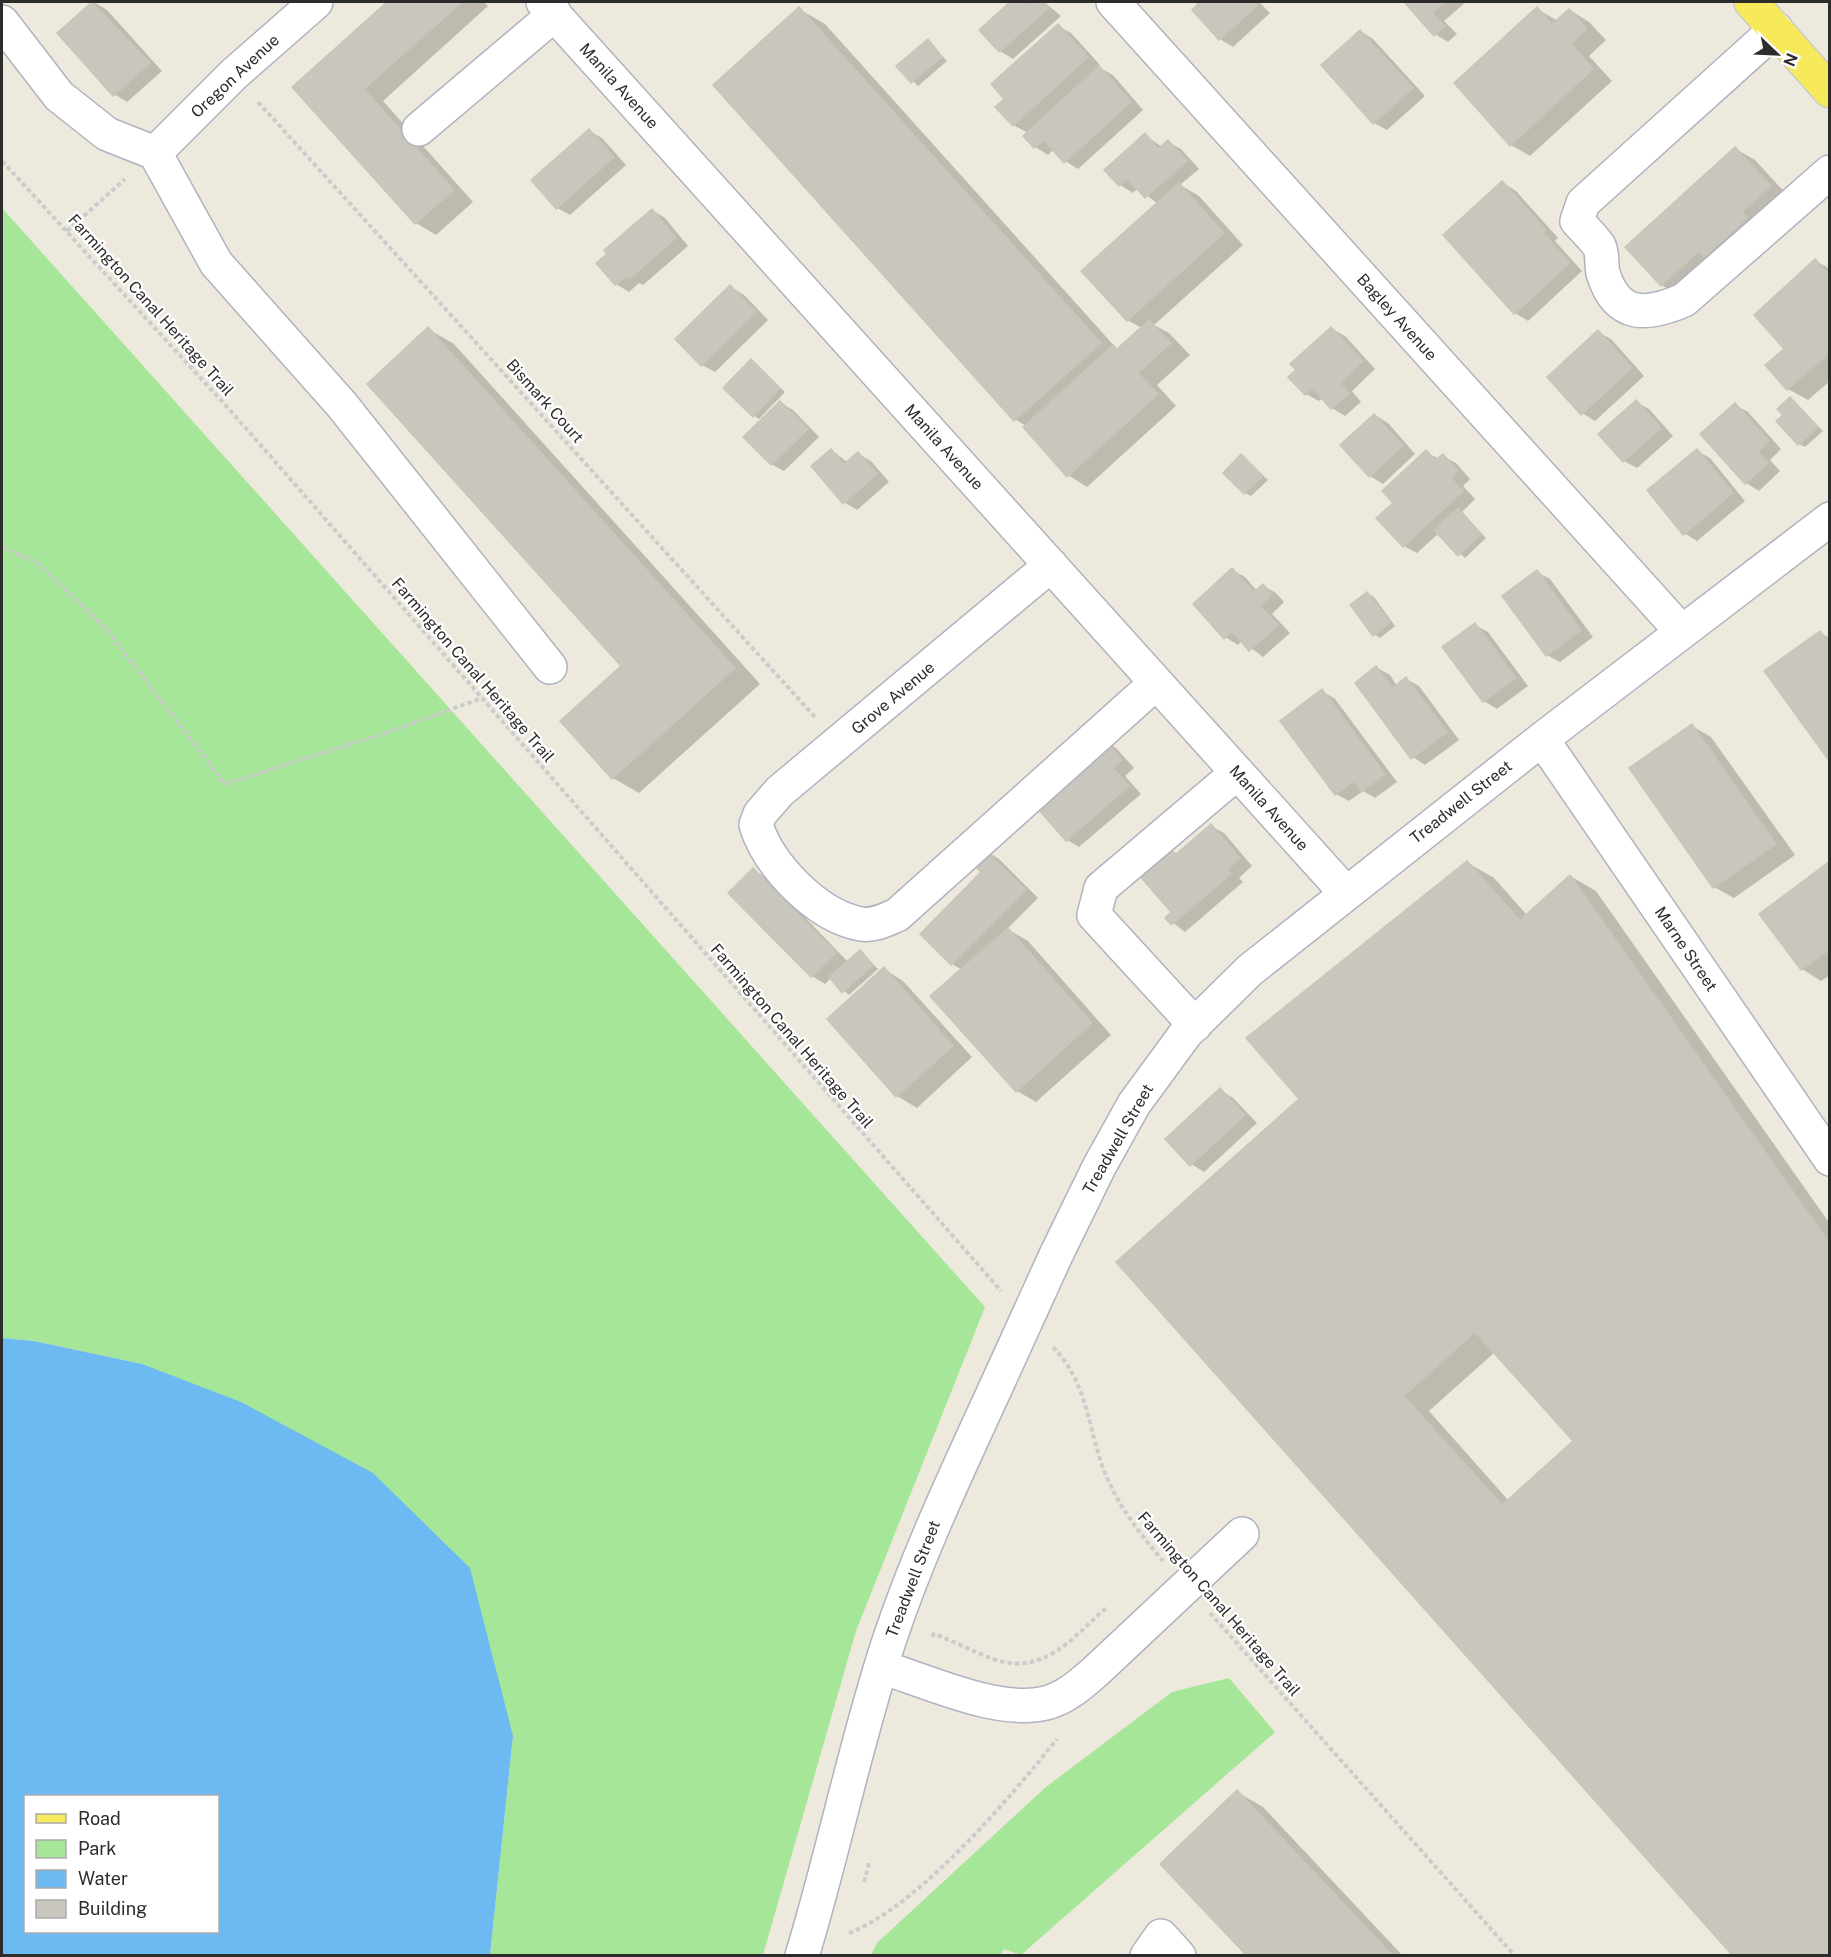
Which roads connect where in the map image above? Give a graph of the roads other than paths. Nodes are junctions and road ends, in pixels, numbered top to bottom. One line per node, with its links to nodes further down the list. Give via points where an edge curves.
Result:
1 (316, 2): 9 (street, Oregon Avenue, via 234,74)
2 (1113, 2): 13 (street, Bagley Avenue)
3 (1751, 2): 6 (main road)
4 (549, 8): 8 (street); 12 (street, Manila Avenue)
5 (2, 22): 9 (street, via 59,96 107,134)
6 (1776, 29): 7 (main road); 10 (street, via 1583,203 1577,221 1600,248 1608,288 1622,305 1638,312 1658,311 1684,300)
7 (1830, 92)
8 (420, 129)
9 (155, 153): 14 (street, via 216,263 342,405)
10 (1830, 172)
11 (1830, 519): 13 (street, Treadwell Street)
12 (1051, 565): 15 (street, Manila Avenue); 15 (street, Grove Avenue, via 780,791 760,814 756,825 776,866 838,916 861,924 876,924 897,915)
13 (1682, 632): 16 (street, Treadwell Street)
14 (550, 667)
15 (1156, 683): 17 (street, Manila Avenue)
16 (1542, 739): 18 (street, Treadwell Street); 20 (street, Marne Street)
17 (1237, 773): 18 (street, Manila Avenue); 19 (street, via 1101,888 1094,915)
18 (1345, 892): 19 (street, Treadwell Street, via 1250,970)
19 (1195, 1024): 22 (street, Treadwell Street, bridge, via 1134,1104 1056,1255 918,1563)
20 (1824, 1139)
21 (1242, 1534): 22 (street, via 1071,1692 1046,1703 1017,1706 981,1699)
22 (881, 1667): 23 (street, Treadwell Street)
23 (802, 1956)
24 (1147, 1956): 25 (street, via 1161,1936)
25 (1179, 1956)

